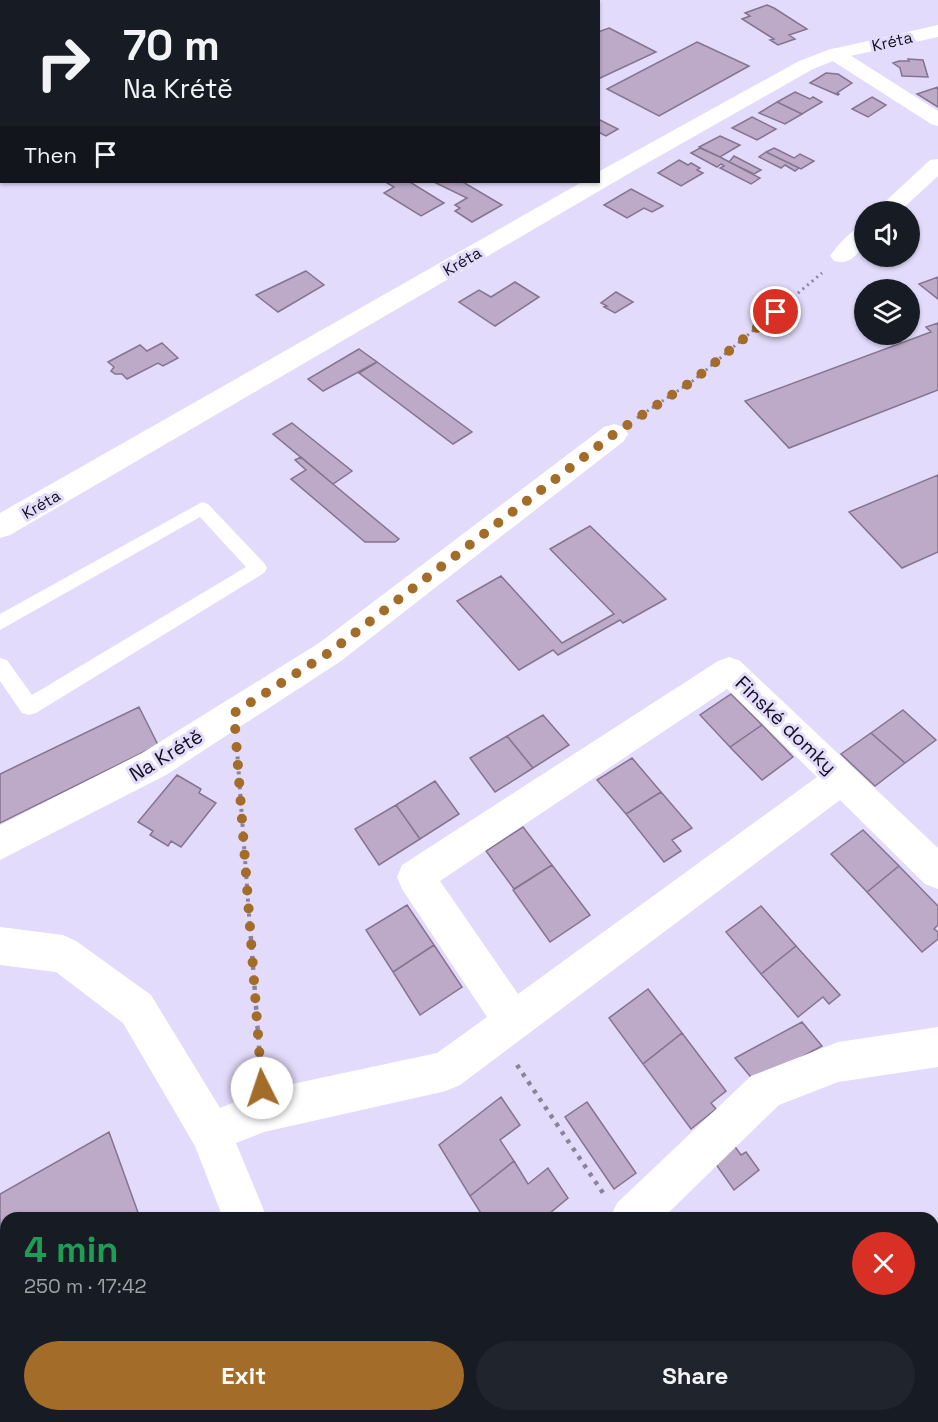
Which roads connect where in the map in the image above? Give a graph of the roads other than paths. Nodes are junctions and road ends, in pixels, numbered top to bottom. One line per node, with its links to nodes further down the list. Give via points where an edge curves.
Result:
1 (938, 30): 2 (street, Kréta)
2 (835, 54): 3 (street); 5 (street, Kréta, via 806,65)
3 (938, 120)
4 (938, 165): 7 (street)
5 (600, 181)
6 (596, 183): 11 (street, Kréta)
7 (897, 201)
8 (854, 243): 9 (street)
9 (842, 256)
10 (614, 434): 15 (street, Na Krétě, via 330,652 154,764)
11 (0, 527)
12 (0, 623): 13 (lane, via 202,508 258,568 29,707)
13 (0, 666)
14 (842, 779): 16 (street); 18 (street, Finské domky); 18 (street, Finské domky, via 729,670 415,877)
15 (0, 843)
16 (938, 872)
17 (0, 946): 20 (street, via 63,954 137,1009)
18 (505, 1028): 20 (street, Finské domky, via 446,1071 264,1111)
19 (938, 1047): 21 (street, via 838,1062 765,1090)
20 (211, 1133): 22 (street)
21 (620, 1208)
22 (243, 1212)

